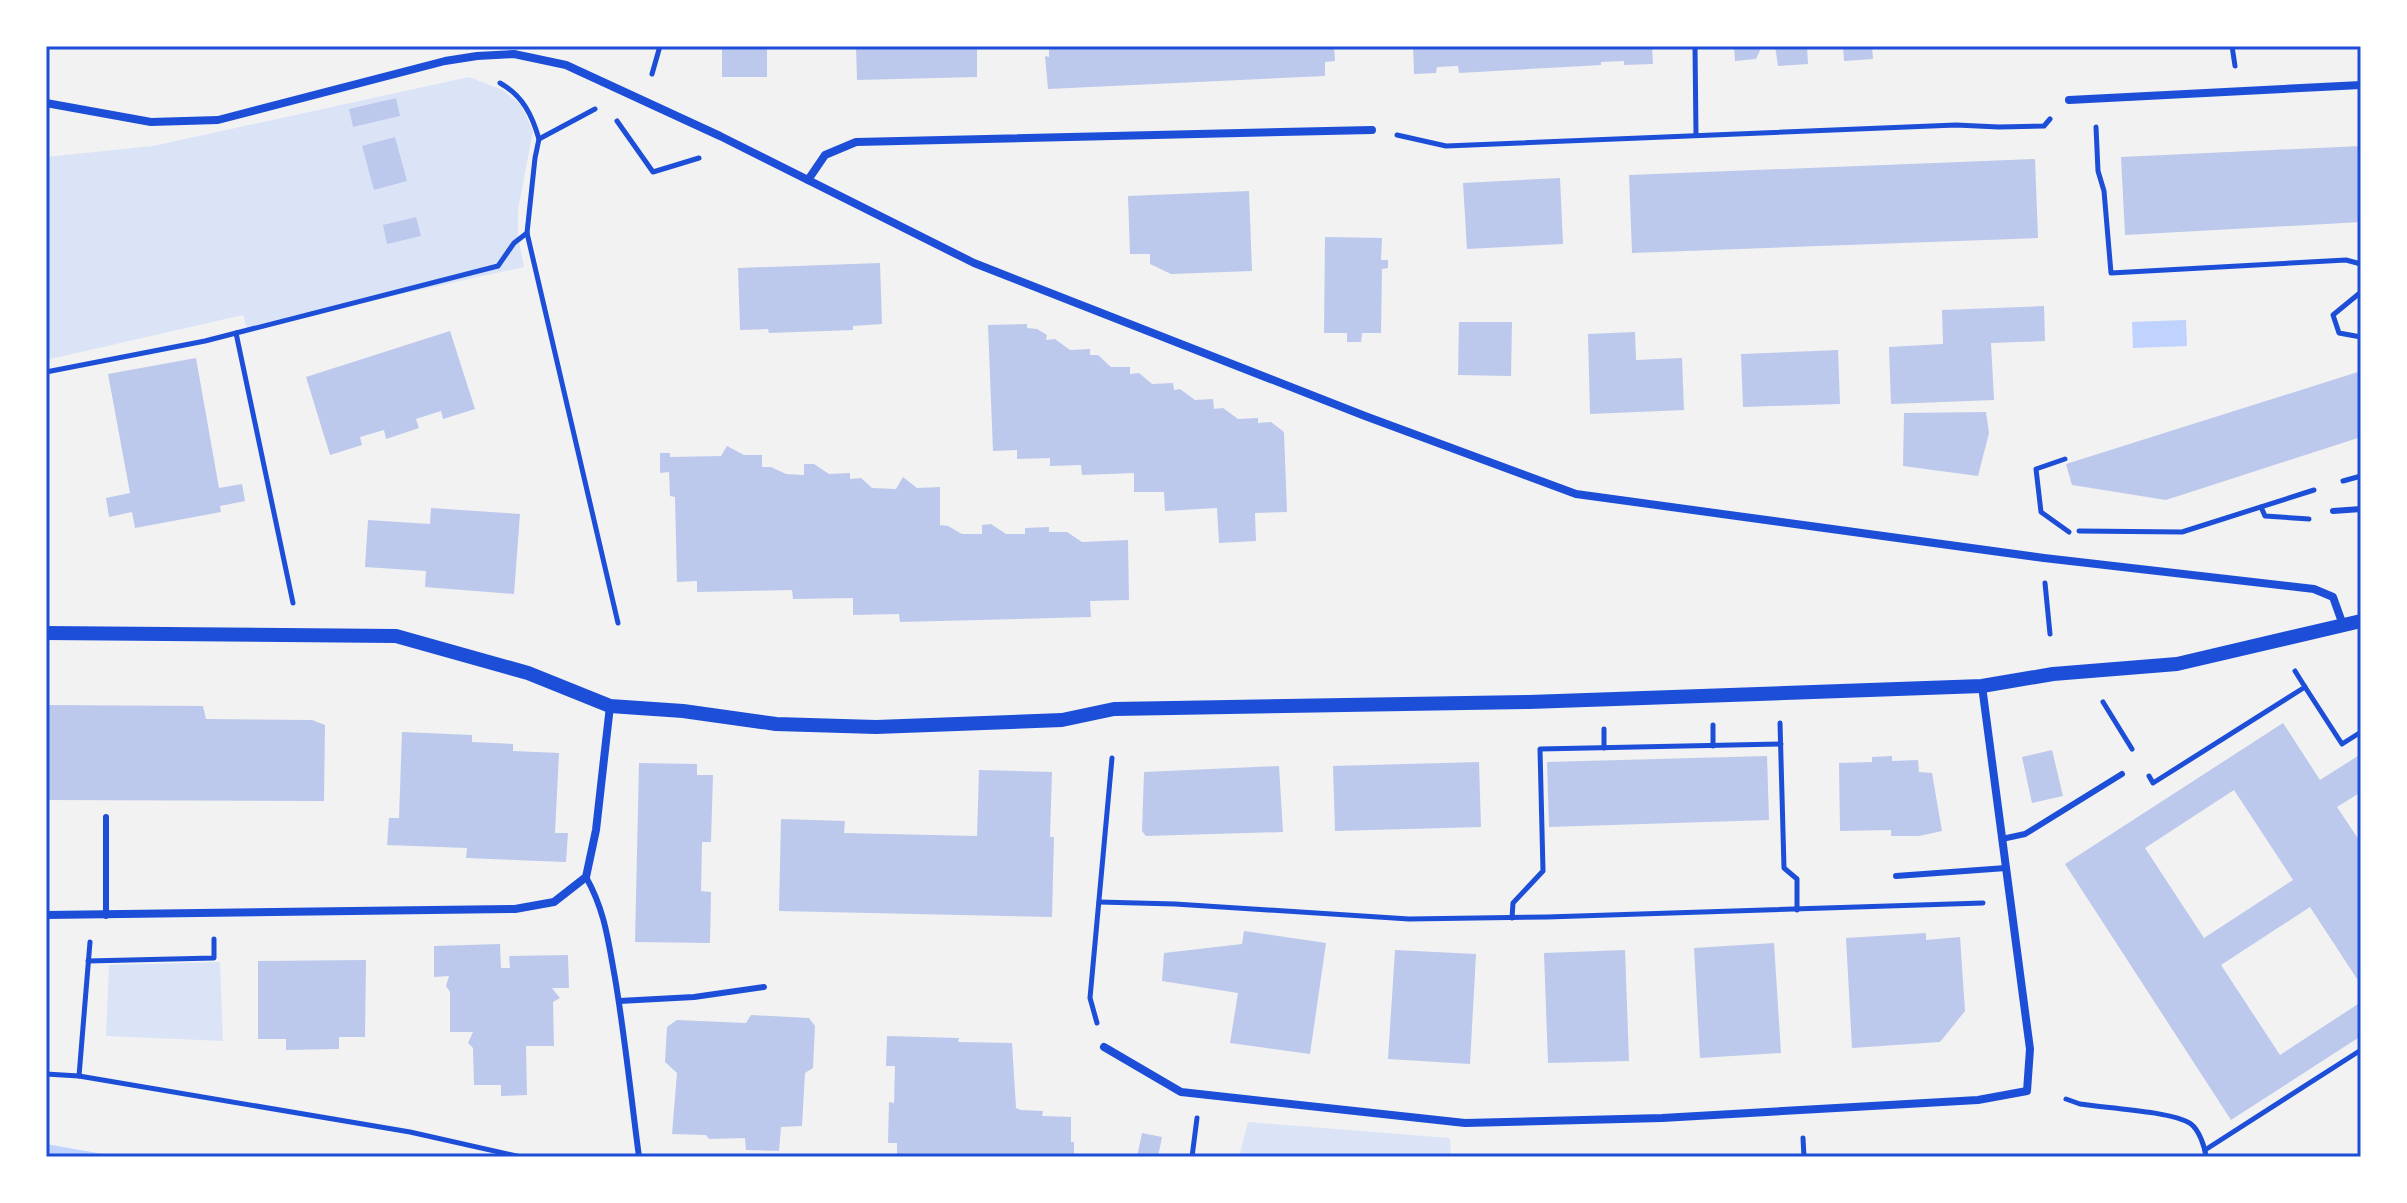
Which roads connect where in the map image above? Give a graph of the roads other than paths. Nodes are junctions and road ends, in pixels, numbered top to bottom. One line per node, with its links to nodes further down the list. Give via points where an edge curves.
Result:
1 (2361, 85): 2 (street)
2 (2069, 100)
3 (46, 103): 5 (street, via 151,122 218,120 445,61 514,54 566,65)
4 (1372, 130): 5 (street, via 856,142 825,155)
5 (808, 180): 9 (street, via 974,263 1576,494 2314,589 2333,597)
6 (2361, 509): 7 (lane)
7 (2333, 511)
8 (2361, 621): 9 (street)
9 (2343, 625): 11 (street, via 2177,664)
10 (46, 633): 12 (street, via 396,636 528,673)
11 (1982, 686): 12 (street, via 1114,709 1062,720 876,727 776,724); 15 (street)
12 (610, 706): 18 (street)
13 (2122, 774): 15 (lane, via 2025,834)
14 (106, 817): 20 (lane)
15 (2002, 839): 16 (street)
16 (2006, 868): 17 (lane); 23 (street, via 2030,1049 2027,1091 1978,1100 1662,1118 1465,1123 1181,1092)
17 (1896, 876)
18 (586, 877): 20 (street, via 554,902 515,909); 22 (lane, via 600,902)
19 (46, 915): 20 (street)
20 (106, 916)
21 (764, 987): 22 (lane)
22 (619, 1001): 24 (lane)
23 (1104, 1047)
24 (639, 1157)

